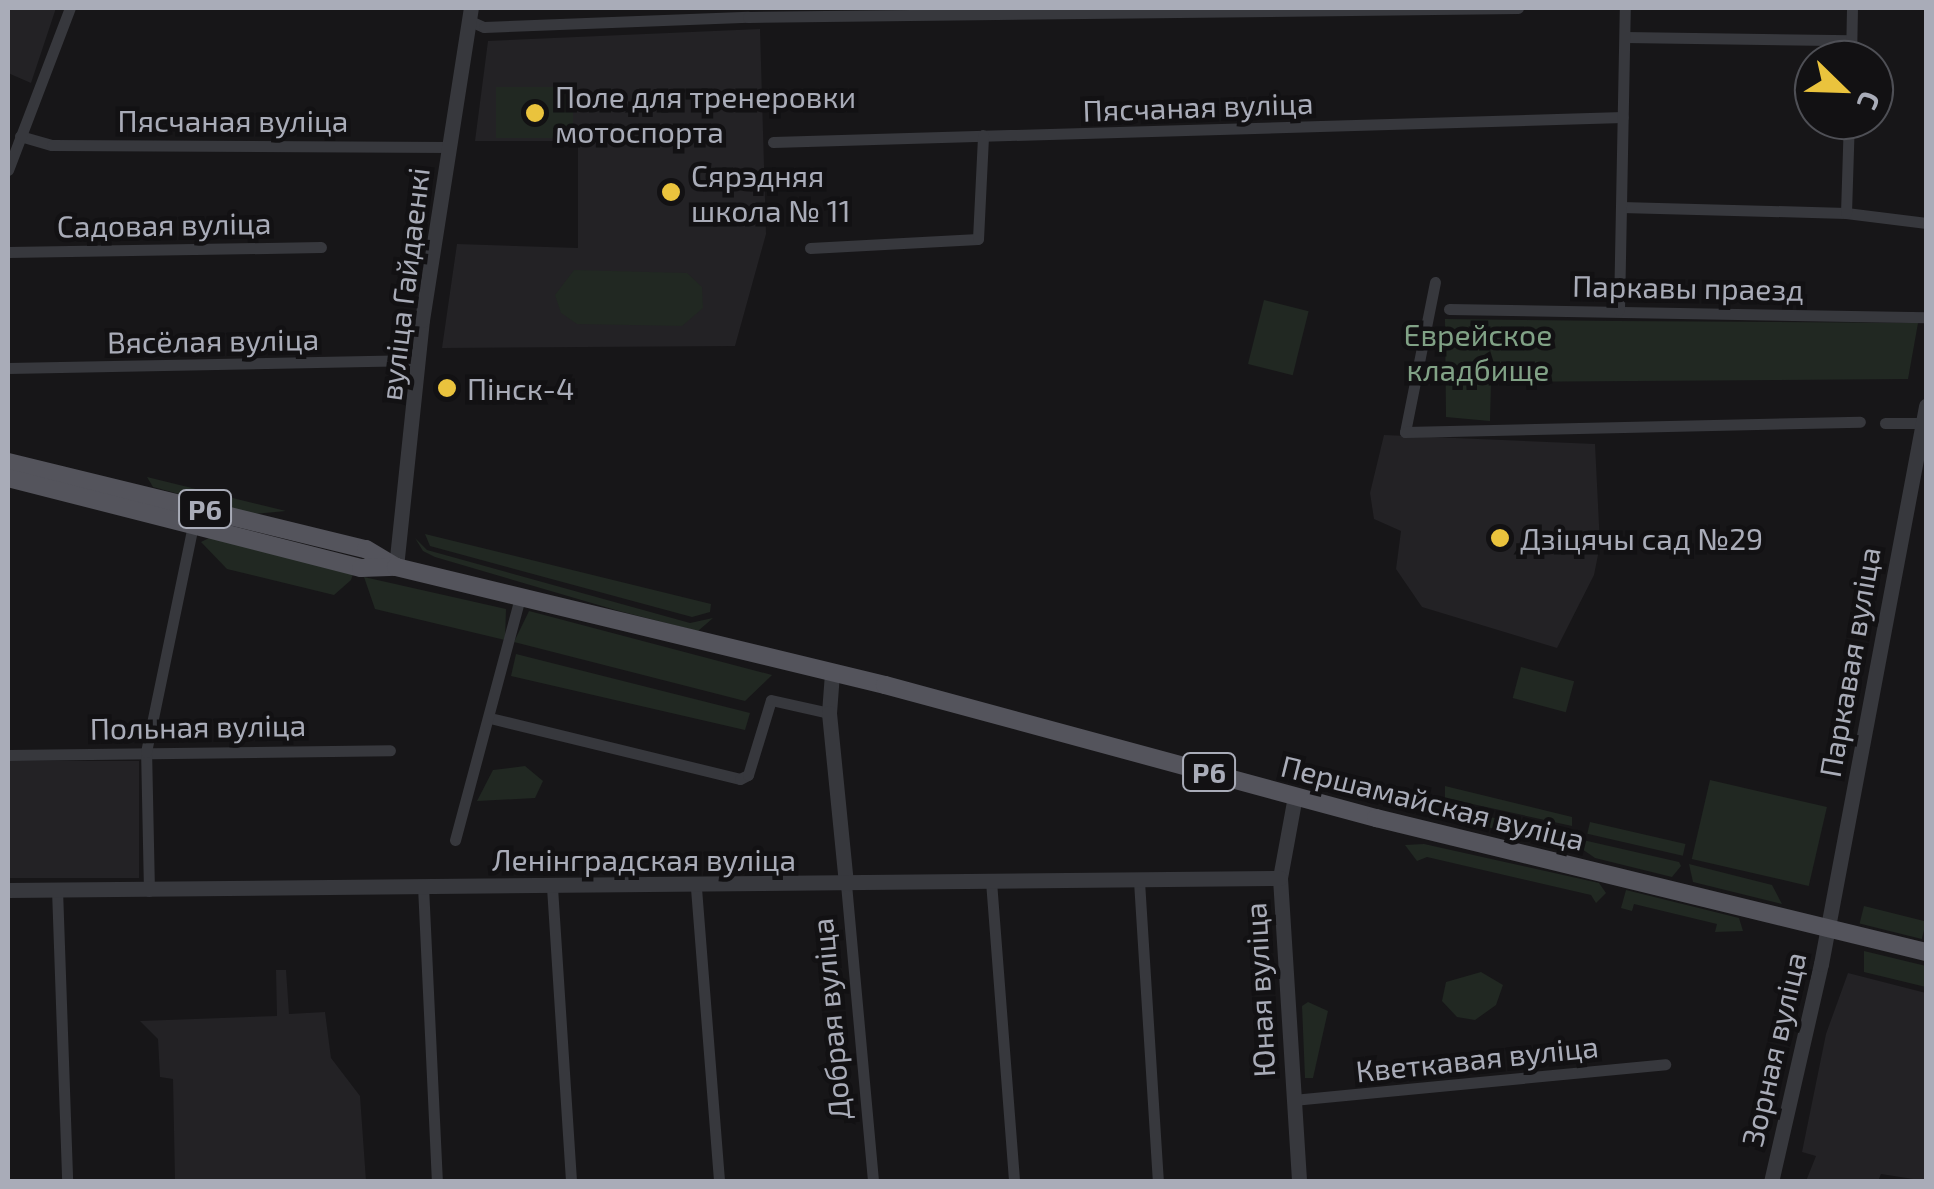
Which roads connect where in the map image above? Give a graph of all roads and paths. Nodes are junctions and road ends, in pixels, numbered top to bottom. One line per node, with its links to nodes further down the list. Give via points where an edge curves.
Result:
1 (70, 8): 10 (street)
2 (1518, 8): 5 (street, via 748,17 484,28)
3 (1625, 8): 6 (street)
4 (1852, 8): 7 (street)
5 (470, 14): 13 (street, вуліца Гайдаенкі)
6 (1625, 37): 7 (street); 8 (street)
7 (1851, 40)
8 (1623, 117): 9 (street, Пясчаная вуліца); 15 (street)
9 (983, 135): 12 (street, Пясчаная вуліца); 19 (street, via 978,239)
10 (20, 136): 13 (street, Пясчаная вуліца, via 52,145); 14 (street)
11 (1848, 140): 16 (street)
12 (773, 142)
13 (449, 148): 25 (street, вуліца Гайдаенкі)
14 (8, 170)
15 (1621, 207): 16 (street); 23 (street)
16 (1846, 212): 17 (street)
17 (1926, 222)
18 (321, 246): 20 (street, Садовая вуліца)
19 (810, 248)
20 (8, 252)
21 (1434, 282): 28 (street, via 1405,432)
22 (1449, 309): 23 (street, Паркавы праезд)
23 (1619, 310): 24 (street, Паркавы праезд)
24 (1926, 317)
25 (419, 360): 26 (street, Вясёлая вуліца); 34 (street, вуліца Гайдаенкі)
26 (8, 368)
27 (1926, 406): 30 (street, Паркавая вуліца)
28 (1860, 422)
29 (1885, 423): 30 (street)
30 (1925, 424): 54 (street, Паркавая вуліца)
31 (8, 462): 34 (main road, Першамайская вуліца / Р6, via 366,549)
32 (8, 478): 33 (main road, Першамайская вуліца / Р6)
33 (194, 526): 34 (main road, Першамайская вуліца / Р6, via 361,568); 40 (street)
34 (396, 568): 35 (main road, Першамайская вуліца / Р6)
35 (520, 598): 36 (main road, Першамайская вуліца / Р6); 38 (street)
36 (832, 673): 37 (street, Добрая вуліца); 42 (main road, Першамайская вуліца / Р6)
37 (829, 713): 38 (street, via 772,700 748,774 740,779); 47 (street, Добрая вуліца)
38 (490, 718): 43 (street)
39 (390, 750): 40 (street, Польная вуліца)
40 (146, 752): 41 (street, Польная вуліца); 53 (street)
41 (8, 755)
42 (1295, 796): 44 (street, Юная вуліца); 54 (main road, Першамайская вуліца / Р6)
43 (455, 840)
44 (1280, 878): 45 (street, Ленінградская вуліца); 57 (street, Юная вуліца)
45 (1139, 880): 46 (street, Ленінградская вуліца); 64 (street)
46 (991, 881): 47 (street, Ленінградская вуліца); 63 (street)
47 (846, 884): 50 (street, Ленінградская вуліца); 62 (street, Добрая вуліца)
48 (423, 886): 49 (street, Ленінградская вуліца); 53 (street, Ленінградская вуліца); 59 (street)
49 (552, 888): 50 (street, Ленінградская вуліца); 60 (street)
50 (696, 888): 61 (street)
51 (8, 890): 52 (street, Ленінградская вуліца)
52 (57, 890): 53 (street, Ленінградская вуліца); 58 (street)
53 (149, 891)
54 (1828, 928): 55 (main road, Першамайская вуліца / Р6); 66 (street, Зорная вуліца)
55 (1926, 952)
56 (1666, 1064): 57 (street, Кветкавая вуліца)
57 (1293, 1100): 65 (street, Юная вуліца)
58 (67, 1182)
59 (436, 1182)
60 (571, 1182)
61 (719, 1182)
62 (872, 1182)
63 (1014, 1182)
64 (1158, 1182)
65 (1299, 1182)
66 (1771, 1182)

